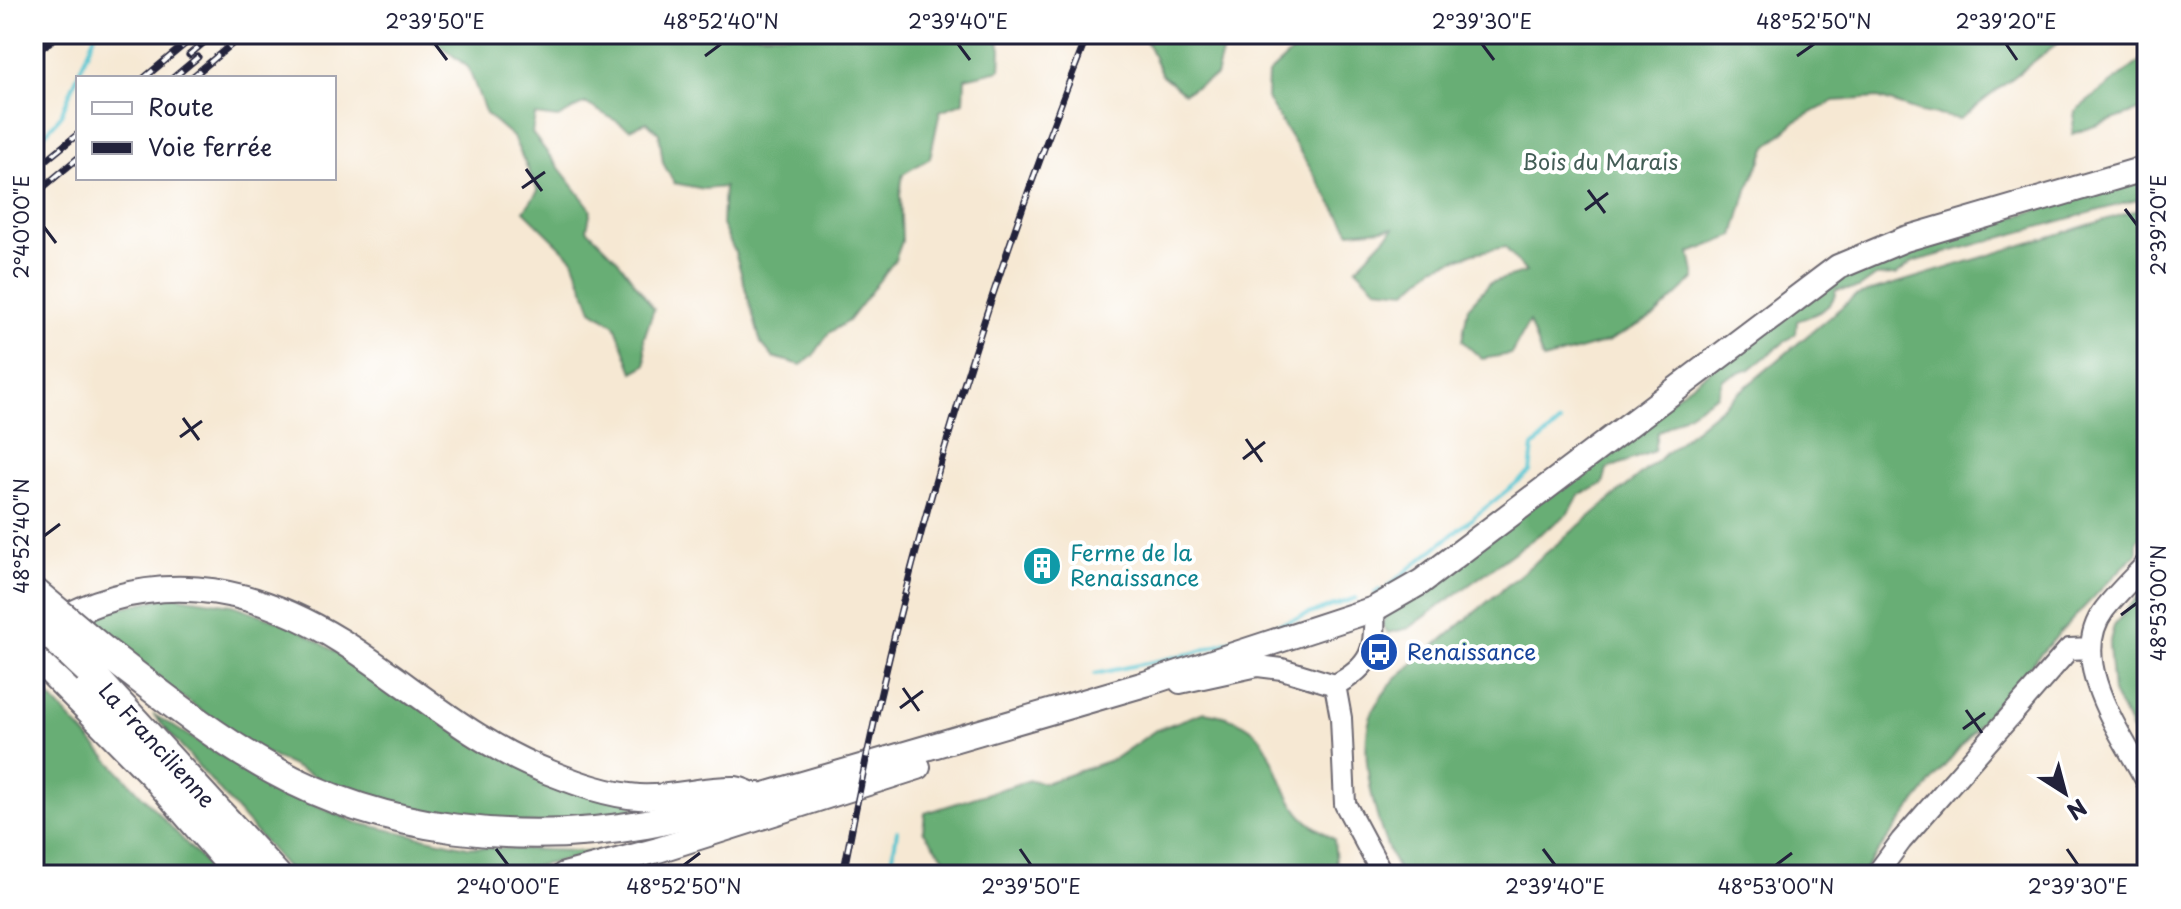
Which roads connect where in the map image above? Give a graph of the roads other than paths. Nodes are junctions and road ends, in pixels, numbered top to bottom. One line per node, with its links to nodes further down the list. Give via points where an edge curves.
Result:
1 (2147, 168): 4 (main road, via 1905,239 1838,267 1421,582)
2 (2147, 563): 7 (street, via 2104,610)
3 (34, 592): 9 (highway, bridge)
4 (1374, 609): 10 (street, via 1372,652 1355,675); 11 (main road); 13 (main road, via 1145,684)
5 (34, 619): 9 (highway, La Francilienne, bridge)
6 (34, 634): 13 (main road, via 115,596 199,587 293,615 342,642 454,721 548,772 637,797 738,789)
7 (2091, 648): 12 (street, via 2092,669 2107,707); 18 (street, via 2069,649)
8 (34, 653): 9 (highway, La Francilienne)
9 (88, 670): 13 (highway, via 182,710 273,770 314,790 446,828 569,833 644,824); 14 (highway, La Francilienne, via 154,775); 15 (highway, La Francilienne)
10 (1335, 685): 11 (street, via 1258,666); 17 (street, via 1345,804)
11 (1156, 689): 16 (main road, via 823,799)
12 (2147, 782)
13 (758, 797)
14 (240, 875)
15 (276, 875)
16 (564, 875)
17 (1383, 875)
18 (1876, 875)

